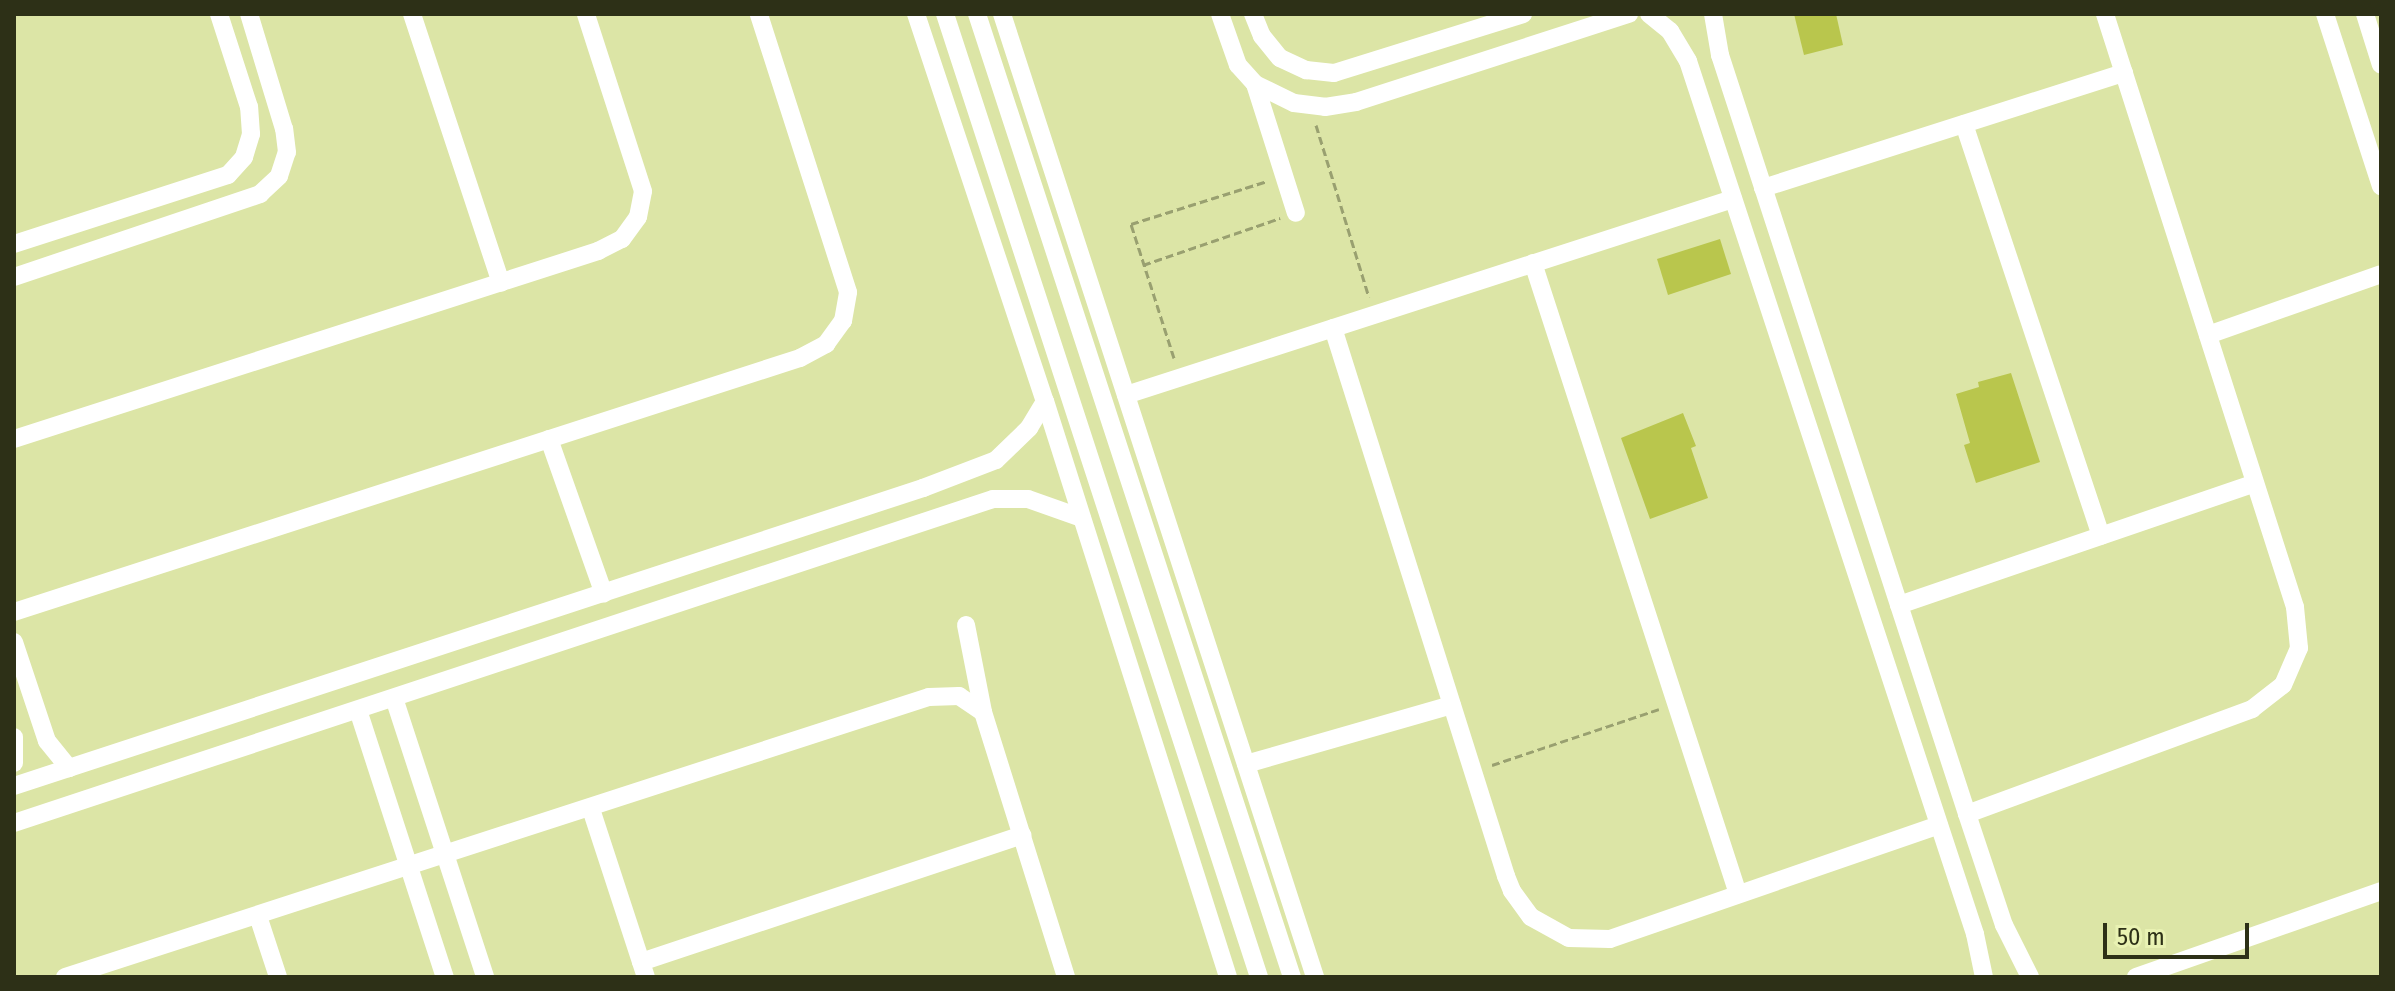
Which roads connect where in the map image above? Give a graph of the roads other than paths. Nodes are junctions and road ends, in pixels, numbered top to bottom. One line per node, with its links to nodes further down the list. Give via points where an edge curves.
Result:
1 (219, 14): 29 (street, via 249,107 251,134 244,157 228,175)
2 (249, 14): 32 (street, via 284,129 287,152 279,176 260,194)
3 (412, 14): 33 (street)
4 (586, 14): 33 (street, via 643,191 638,217 622,239 598,251)
5 (759, 14): 39 (street, via 848,292 843,321 826,344 800,358)
6 (916, 14): 37 (street)
7 (945, 14): 78 (street)
8 (977, 14): 51 (street)
9 (1002, 14): 36 (street)
10 (1220, 14): 23 (street, via 1238,65)
11 (1253, 14): 12 (street, via 1280,58 1306,70 1334,73)
12 (1523, 14)
13 (1629, 14): 23 (street, via 1356,102 1310,106)
14 (1649, 14): 20 (street)
15 (1713, 14): 19 (street)
16 (2105, 14): 22 (street)
17 (2325, 14): 25 (street)
18 (2371, 20): 21 (street)
19 (1715, 38): 20 (street, via 1694,39); 26 (street)
20 (1683, 50): 27 (street)
21 (2381, 65)
22 (2124, 73): 24 (street); 35 (street)
23 (1255, 84): 28 (street)
24 (1964, 124): 26 (street); 44 (street)
25 (2381, 186)
26 (1763, 188): 46 (street)
27 (1733, 199): 30 (street); 64 (street)
28 (1296, 213)
29 (14, 244)
30 (1533, 263): 34 (street); 69 (street)
31 (2381, 274): 35 (street)
32 (14, 277)
33 (501, 283): 38 (street)
34 (1333, 328): 36 (street); 53 (street)
35 (2208, 335): 40 (street)
36 (1126, 395): 50 (street)
37 (1045, 401): 41 (street, via 1029,428 996,460); 43 (street)
38 (14, 439)
39 (549, 439): 45 (street); 47 (street)
40 (2255, 483): 44 (street); 62 (street, via 2298,621 2299,648 2283,685 2240,715)
41 (923, 488): 42 (street); 45 (street)
42 (937, 517): 43 (street, via 1012,497 1047,503); 52 (street)
43 (1082, 518): 77 (street)
44 (2101, 536): 46 (street)
45 (604, 594): 59 (street)
46 (1899, 605): 62 (street)
47 (14, 612)
48 (966, 625): 55 (street)
49 (14, 642): 59 (street, via 47,741)
50 (1207, 645): 51 (street); 58 (street)
51 (1185, 651): 79 (street)
52 (394, 698): 54 (street); 66 (street)
53 (1452, 705): 58 (street); 69 (street, via 1512,891 1531,917 1556,933 1582,940 1610,939)
54 (358, 710): 63 (street); 67 (street)
55 (983, 712): 61 (street, via 959,696 929,697); 65 (street)
56 (14, 737): 57 (street)
57 (14, 763)
58 (1246, 764): 80 (street)
59 (69, 768): 60 (street)
60 (14, 786)
61 (591, 809): 66 (street); 71 (street)
62 (1967, 814): 82 (street, via 2008,935)
63 (14, 823)
64 (1939, 825): 69 (street); 81 (street)
65 (1022, 835): 71 (street); 76 (street)
66 (446, 857): 67 (street); 75 (street)
67 (409, 868): 70 (street); 74 (street)
68 (2378, 890): 83 (street)
69 (1738, 894)
70 (258, 916): 72 (street); 73 (street)
71 (643, 969)
72 (65, 977)
73 (278, 977)
74 (445, 977)
75 (485, 977)
76 (1066, 977)
77 (1228, 977)
78 (1259, 977)
79 (1292, 977)
80 (1315, 977)
81 (1984, 977)
82 (2030, 977)
83 (2136, 977)

